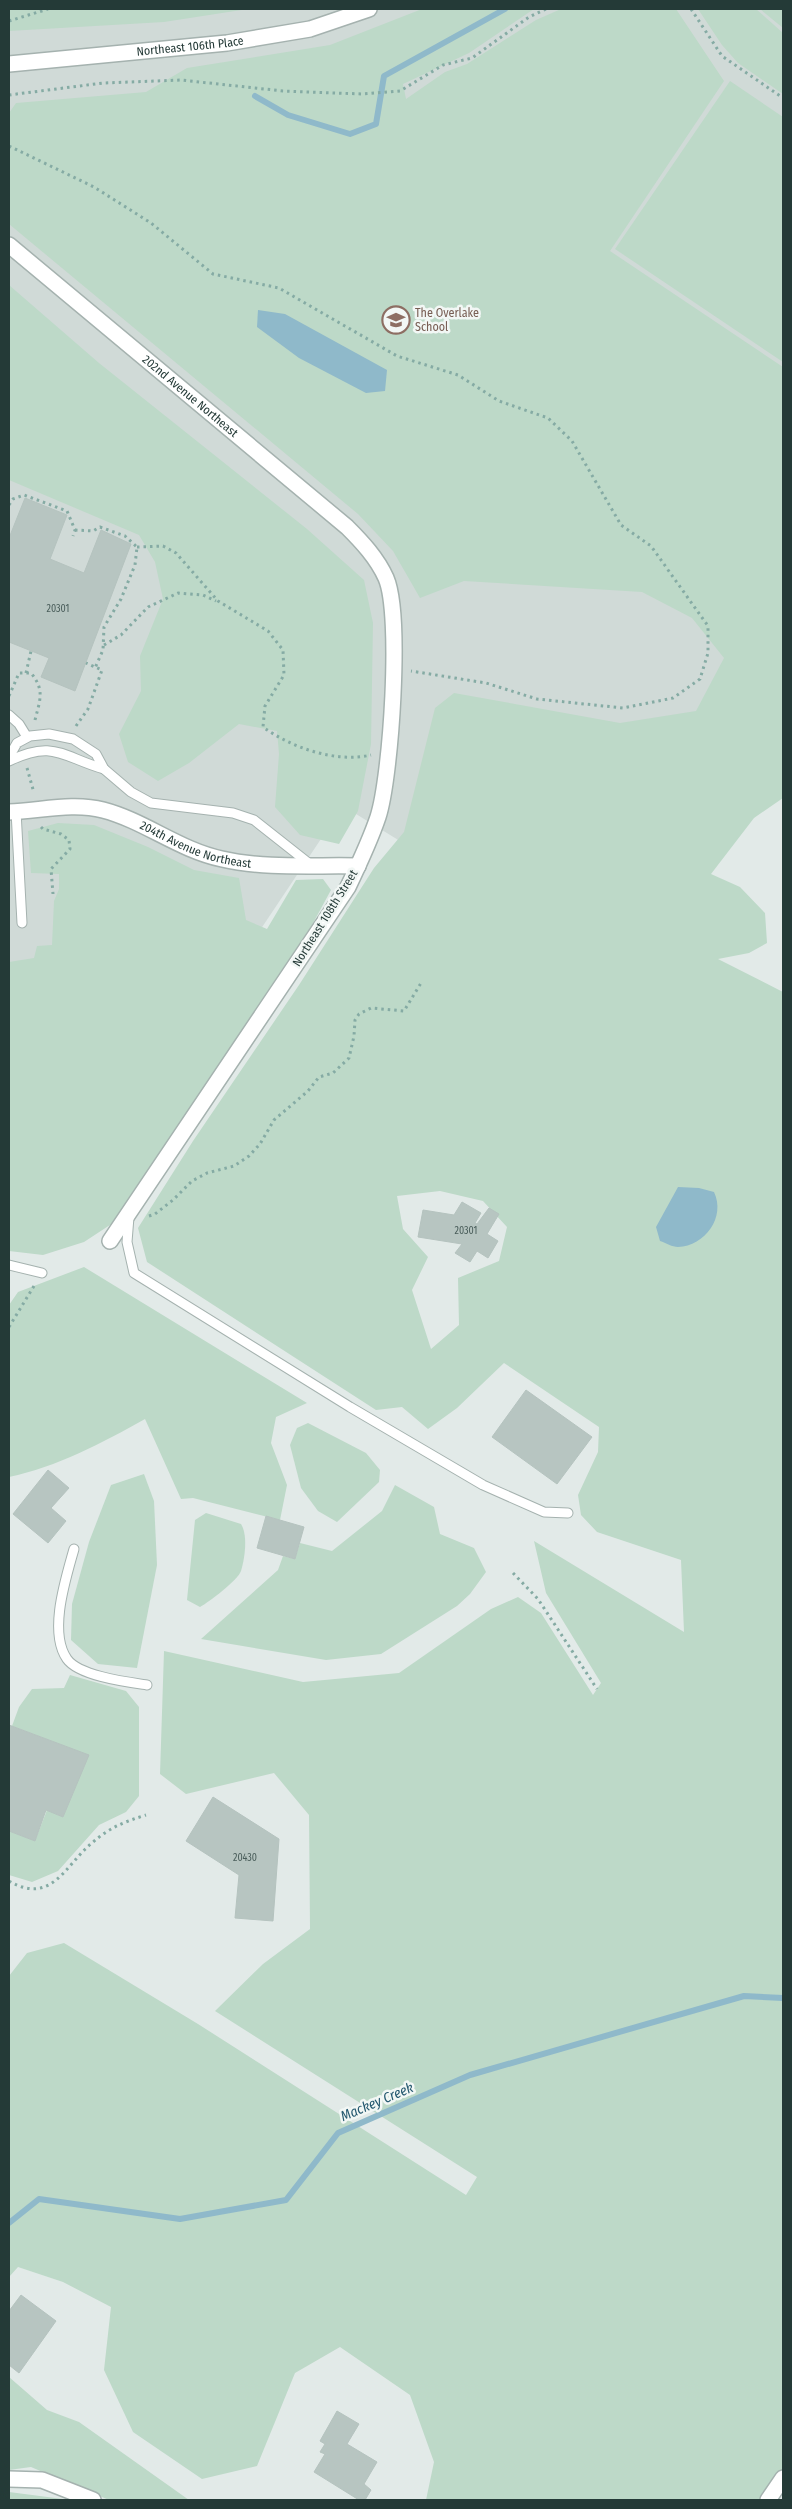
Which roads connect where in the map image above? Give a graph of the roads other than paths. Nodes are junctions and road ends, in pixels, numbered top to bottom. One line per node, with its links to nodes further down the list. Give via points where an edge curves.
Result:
1 (360, 11): 2 (street, Northeast 106th Place, via 310,29 227,43)
2 (9, 64)
3 (9, 245): 4 (street, 202nd Avenue Northeast)
4 (369, 549): 12 (street, Northeast 108th Street, via 386,579 390,601 393,685 385,790)
5 (9, 715): 6 (lane)
6 (27, 737): 7 (lane, via 17,743); 9 (lane, via 49,734 73,739 96,754)
7 (9, 757)
8 (9, 761): 9 (lane, via 39,750 56,750)
9 (104, 769): 11 (lane, via 131,792 151,803 233,813 254,820)
10 (12, 812): 11 (street, 204th Avenue Northeast, via 73,806 104,810 194,852 250,864); 13 (lane)
11 (311, 865): 12 (street, 204th Avenue Northeast)
12 (358, 866): 14 (street, Northeast 108th Street, via 337,903)
13 (22, 923)
14 (129, 1216): 15 (street, Northeast 108th Street); 18 (lane, via 127,1242 134,1273 483,1485 544,1512)
15 (110, 1241)
16 (9, 1265): 17 (lane)
17 (42, 1273)
18 (568, 1513)
19 (74, 1549): 20 (lane, via 61,1597 60,1642 67,1660 92,1674)
20 (147, 1685)
21 (783, 2478): 24 (street)
22 (9, 2479): 23 (street, via 42,2480)
23 (93, 2500)
24 (768, 2500)

